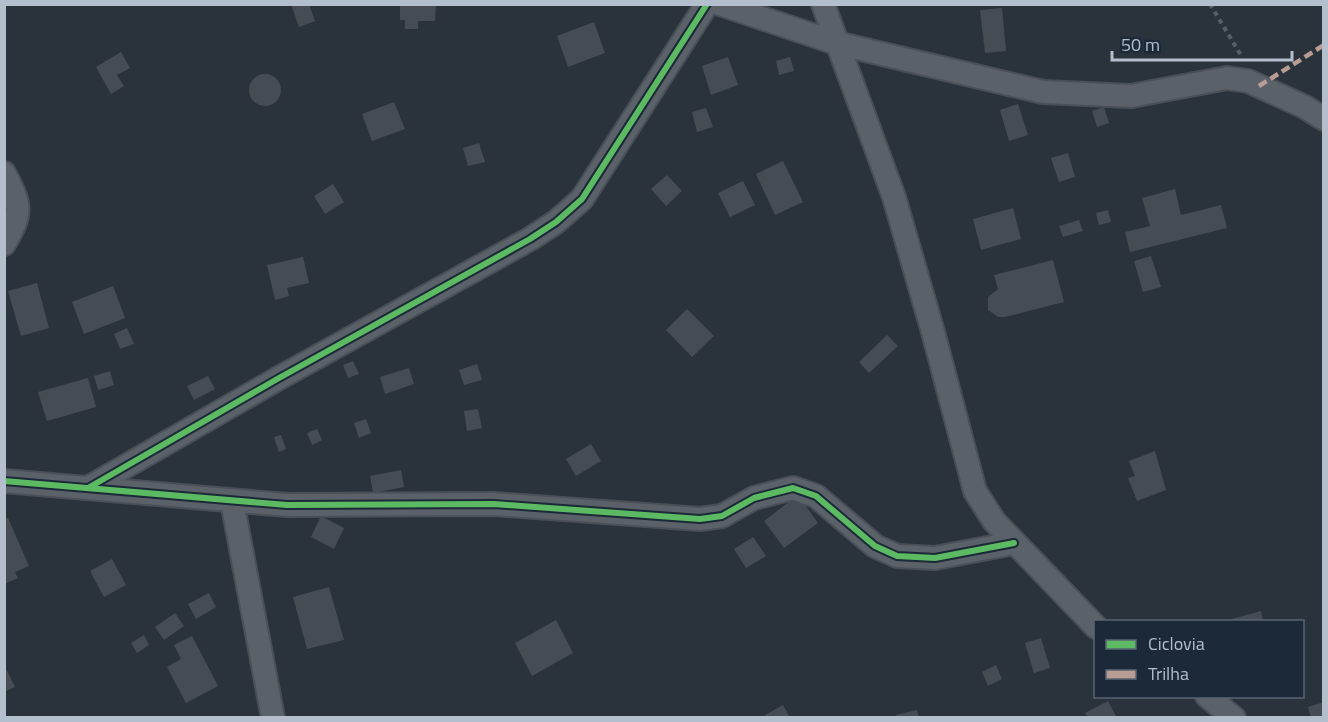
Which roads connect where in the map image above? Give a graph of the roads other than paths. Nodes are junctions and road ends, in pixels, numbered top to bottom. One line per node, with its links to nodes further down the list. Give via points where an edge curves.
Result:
1 (707, 4): 9 (street, via 582,199 556,222)
2 (720, 4): 4 (street)
3 (823, 4): 4 (street)
4 (836, 43): 5 (street, via 1043,92 1131,96 1227,78 1248,81); 11 (street, via 894,197 975,491 983,508)
5 (1323, 119)
6 (4, 173): 7 (street, via 20,210)
7 (4, 244)
8 (4, 481): 9 (street)
9 (88, 488): 10 (street)
10 (232, 501): 11 (street, via 287,505 494,504 700,519 722,516 754,498 793,488 816,495 875,546 897,556 935,558); 14 (street)
11 (1014, 543): 12 (street)
12 (1094, 626)
13 (1210, 698): 15 (street)
14 (273, 717)
15 (1234, 717)

